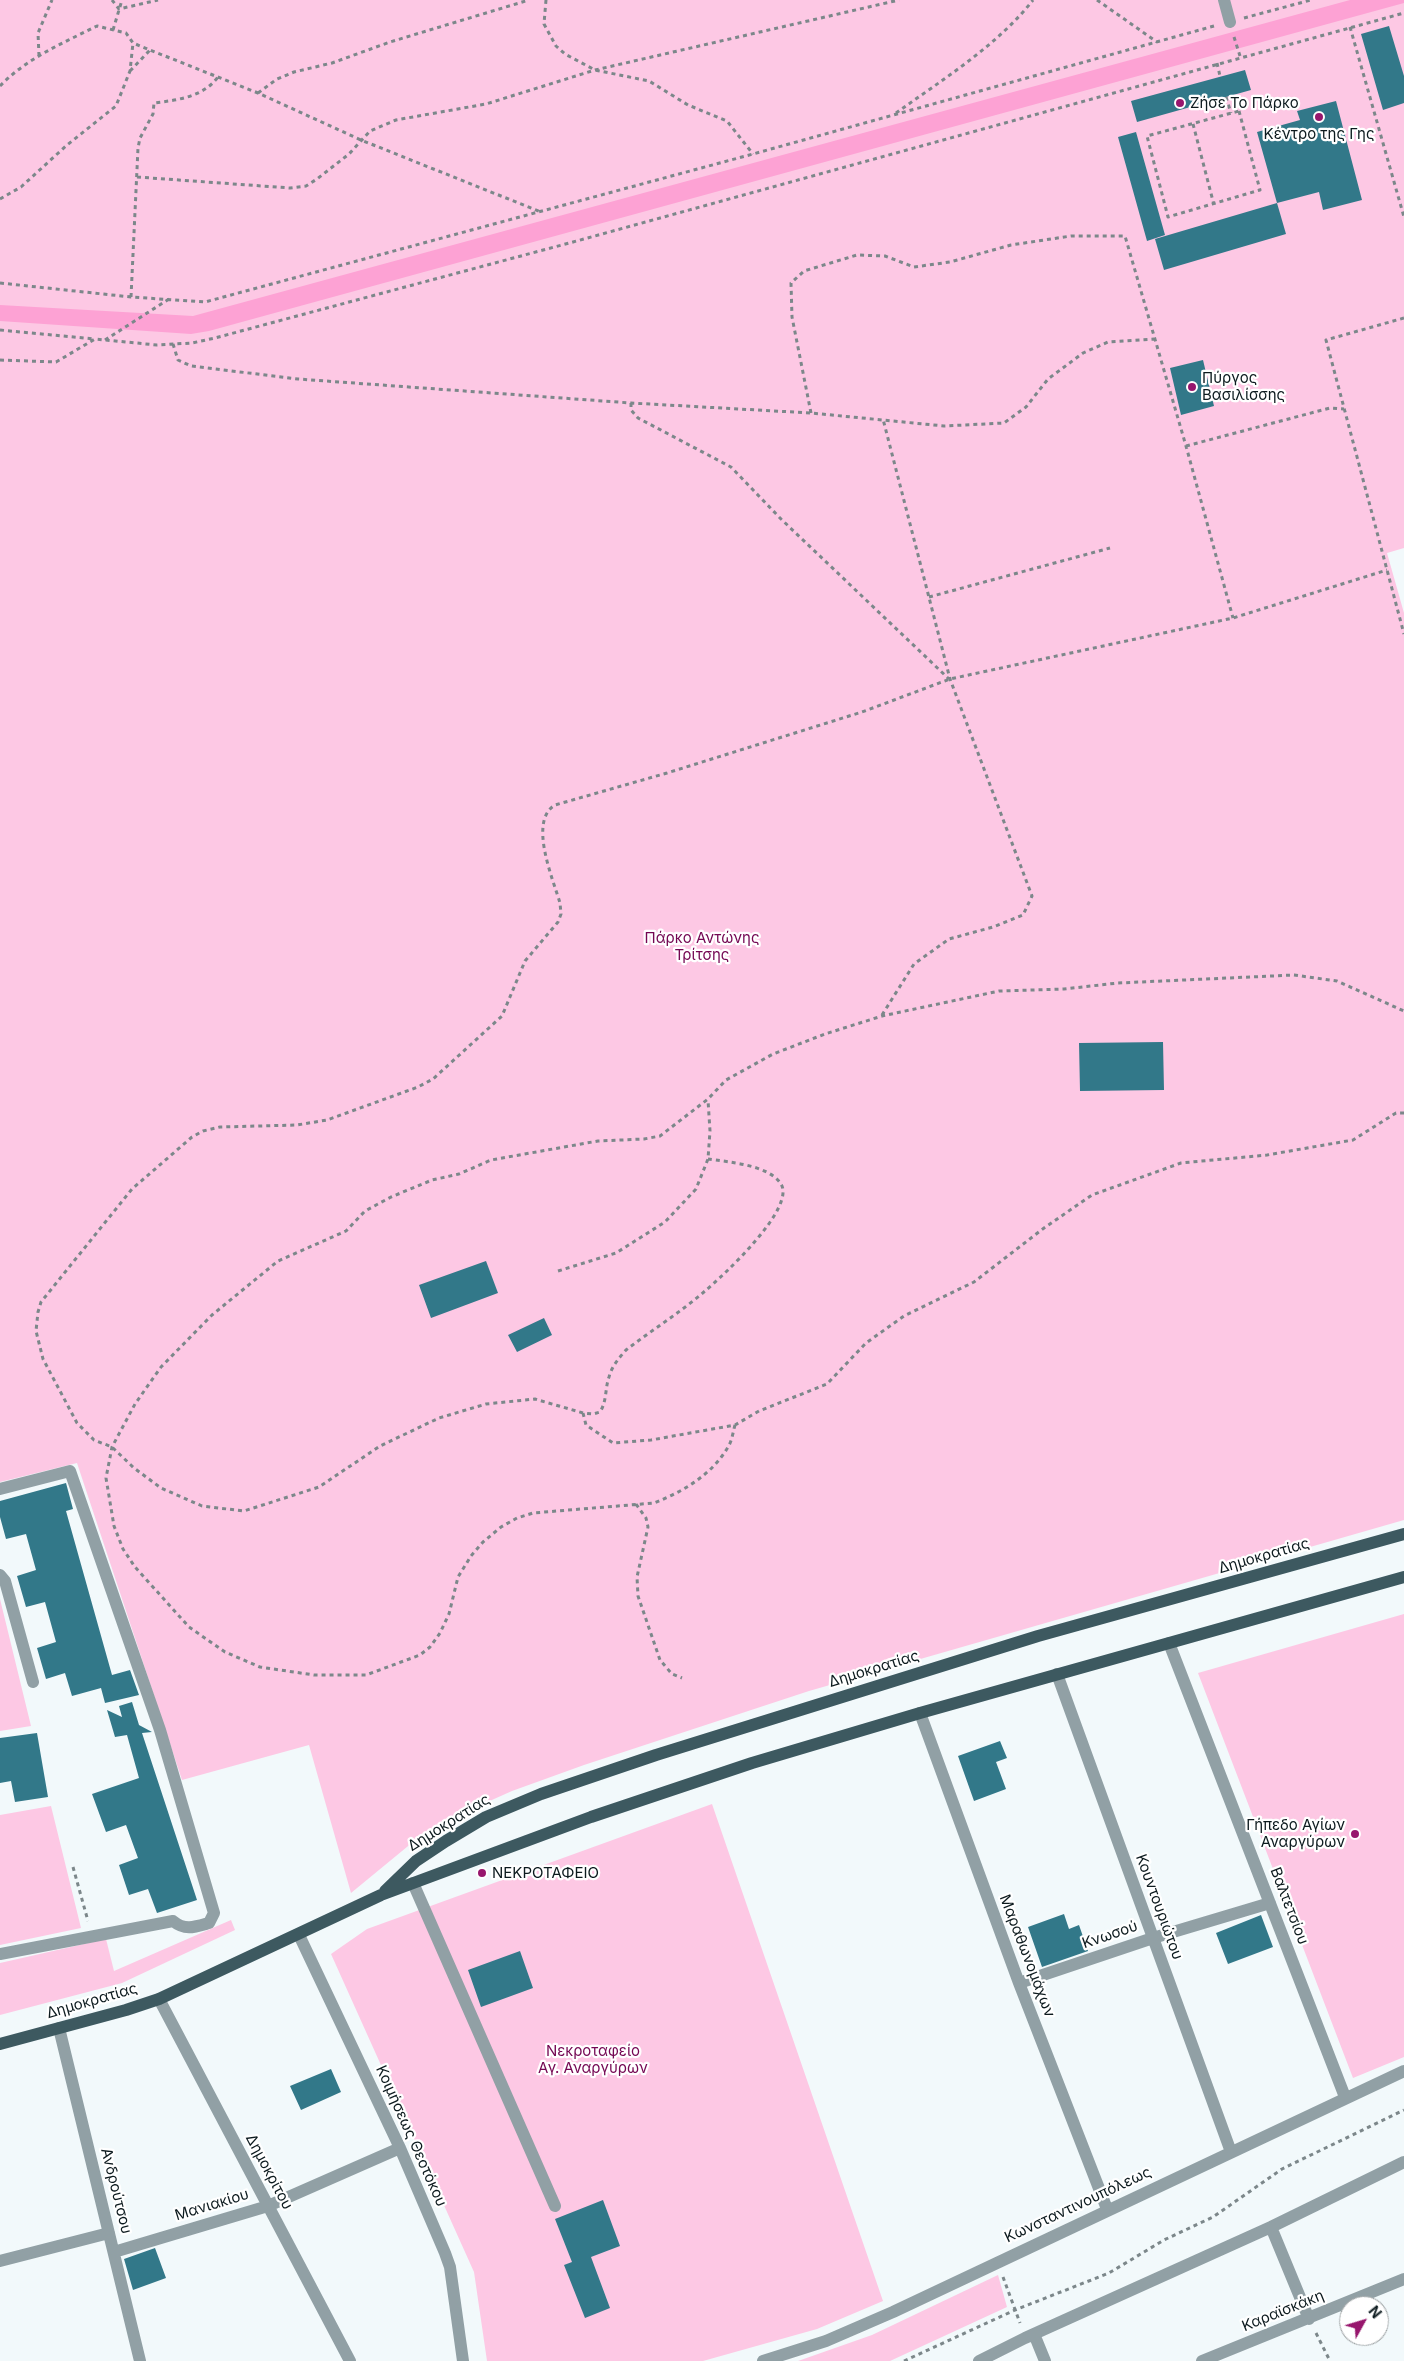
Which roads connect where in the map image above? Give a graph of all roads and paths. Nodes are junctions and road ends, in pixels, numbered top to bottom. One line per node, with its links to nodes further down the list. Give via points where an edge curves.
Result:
1 (52, 0): 21 (path, via 38,33)
2 (112, 0): 12 (path)
3 (122, 0): 12 (path)
4 (158, 0): 12 (path)
5 (529, 0): 29 (path, via 332,63 294,72 277,79)
6 (546, 0): 24 (path, via 544,24 556,46)
7 (899, 0): 24 (path)
8 (1033, 0): 32 (path, via 1012,25)
9 (1097, 0): 17 (path)
10 (1224, 0): 14 (street)
11 (1311, 0): 14 (path)
12 (119, 9): 16 (path)
13 (1404, 13): 15 (path)
14 (1230, 22): 17 (path)
15 (1350, 27): 22 (path); 40 (path)
16 (113, 30): 18 (path, via 126,33); 21 (path, via 97,26)
17 (1157, 42): 32 (path)
18 (133, 43): 19 (path); 25 (path)
19 (150, 50): 25 (path); 27 (path)
20 (1238, 50): 22 (path)
21 (38, 56): 28 (path)
22 (1240, 56): 23 (path)
23 (1217, 63): 26 (path); 49 (path, via 555,247 216,338)
24 (595, 70): 34 (path, via 486,104 396,120 370,131); 35 (path, via 649,81 688,106 727,122)
25 (130, 71): 37 (path, via 116,106 21,187)
26 (1220, 76)
27 (218, 77): 29 (path); 36 (path, via 200,92 154,104 153,114 140,138)
28 (0, 86)
29 (258, 93): 34 (path)
30 (1226, 97): 31 (path)
31 (1230, 113): 33 (path); 38 (path, via 1239,111 1260,190)
32 (893, 114): 35 (path)
33 (1193, 124): 38 (path); 38 (path, via 1147,136 1168,217)
34 (361, 140): 36 (path, via 306,186 290,188); 39 (path)
35 (753, 154): 39 (path)
36 (137, 176): 42 (path)
37 (0, 199)
38 (1214, 204)
39 (541, 212): 43 (path, via 205,302)
40 (1404, 216)
41 (0, 283): 42 (path)
42 (132, 297): 43 (path)
43 (169, 300): 48 (path)
44 (1404, 318): 52 (path, via 1326,340)
45 (0, 330): 46 (path)
46 (95, 339): 48 (path); 50 (path, via 56,362)
47 (1154, 339): 53 (path, via 1125,236 1062,238 1011,245 950,262 914,266 885,256 857,256 804,271 791,283 792,317); 54 (path, via 1108,342 1082,353 1048,379 1026,407 1004,423 944,426); 55 (path)
48 (104, 340): 49 (path)
49 (173, 344): 51 (path, via 178,360 191,366 298,379)
50 (0, 360)
51 (632, 403): 53 (path); 61 (path, via 631,410 638,418 731,467)
52 (1344, 409): 55 (path, via 1330,408); 57 (path)
53 (811, 413): 54 (path)
54 (883, 419): 58 (path)
55 (1186, 446): 59 (path)
56 (1110, 548): 58 (path)
57 (1387, 570): 59 (path); 60 (path)
58 (929, 597): 61 (path)
59 (1233, 618): 61 (path)
60 (1404, 634)
61 (950, 679): 63 (path, via 1032,896 1023,915 949,939 914,964); 70 (path, via 862,712 550,808 544,818 542,835 561,914 526,961 502,1016 463,1054 418,1087 327,1120 203,1131 132,1189 41,1302 36,1332 42,1359 77,1423 94,1440)
62 (1404, 1012): 63 (path, via 1337,981 1294,975 999,991)
63 (882, 1016): 64 (path, via 773,1054 726,1080)
64 (708, 1099): 66 (path); 70 (path, via 660,1136 561,1146 491,1160 459,1174 432,1180 376,1204 346,1231 278,1261 212,1315 161,1367 135,1404)
65 (1404, 1113): 69 (path, via 1396,1113 1353,1140 1268,1155 1182,1163 1092,1195 974,1282 904,1316 866,1344 827,1384 759,1410)
66 (708, 1159): 67 (path, via 696,1189 665,1222 616,1253); 68 (path, via 772,1174 782,1186 784,1198 780,1208 768,1226 705,1291 617,1359 600,1412)
67 (558, 1270)
68 (584, 1413): 69 (path, via 586,1425 613,1443 651,1440); 70 (path, via 535,1400 486,1404 438,1418 380,1446 319,1487 244,1511 202,1506 161,1488)
69 (735, 1425): 72 (path, via 729,1446 718,1462 702,1476 671,1496 654,1503)
70 (112, 1447): 72 (path, via 106,1478 114,1526 135,1567 176,1615 203,1639 260,1667 286,1672 366,1674 420,1655 430,1648 440,1633 465,1565 483,1542 501,1527 533,1513)
71 (0, 1489): 86 (street, via 70,1471 160,1730 214,1913 209,1923 187,1928 173,1921)
72 (636, 1504): 78 (path, via 648,1527 636,1577 638,1596 660,1660 672,1674)
73 (1404, 1534): 83 (main road, Δημοκρατίας, via 1011,1644 541,1794 486,1817 446,1841 416,1861)
74 (0, 1575): 79 (street, via 5,1581)
75 (1404, 1577): 76 (main road, Δημοκρατίας)
76 (1169, 1643): 77 (main road, Δημοκρατίας); 84 (street, Βαλτετσίου)
77 (1057, 1674): 80 (main road, Δημοκρατίας); 87 (street, Κουντουριώτου)
78 (682, 1678)
79 (33, 1682)
80 (920, 1714): 82 (main road, Δημοκρατίας, via 591,1817); 89 (street, Μαραθωνομάχων)
81 (73, 1867): 86 (path)
82 (413, 1882): 83 (main road, Δημοκρατίας); 100 (street)
83 (381, 1895): 85 (main road, Δημοκρατίας)
84 (1270, 1903): 87 (street, Κνωσού); 94 (street, Βαλτετσίου)
85 (299, 1934): 90 (main road, Δημοκρατίας); 96 (street, Κοιμήσεως Θεοτόκου)
86 (93, 1936): 88 (street)
87 (1153, 1938): 89 (street, Κνωσού); 97 (street, Κουντουριώτου)
88 (0, 1954)
89 (1019, 1983): 101 (street, Μαραθωνομάχων)
90 (159, 1998): 91 (main road, Δημοκρατίας); 99 (street, Δημοκρίτου)
91 (59, 2028): 92 (main road, Δημοκρατίας); 103 (street, Ανδρούτσου)
92 (0, 2044)
93 (1404, 2070): 94 (street, Κωνσταντινουπόλεως)
94 (1345, 2098): 97 (street, Κωνσταντινουπόλεως)
95 (1404, 2110): 108 (path, via 1282,2169 1213,2217 1164,2240 1109,2273)
96 (400, 2148): 99 (street, Μανιακίου); 113 (street, Κοιμήσεως Θεοτόκου, via 450,2267)
97 (1231, 2152): 101 (street, Κωνσταντινουπόλεως)
98 (1404, 2162): 102 (street)
99 (268, 2206): 104 (street, Μανιακίου); 112 (street, Δημοκρίτου)
100 (555, 2206)
101 (1107, 2209): 114 (street, Κωνσταντινουπόλεως, via 860,2327)
102 (1271, 2226): 109 (street); 110 (street)
103 (109, 2233): 104 (street, Ανδρούτσου); 105 (street)
104 (114, 2252): 111 (street, Ανδρούτσου)
105 (0, 2261)
106 (1002, 2274): 108 (path)
107 (1404, 2278): 109 (street, Καραϊσκάκη)
108 (1015, 2310): 110 (path); 115 (path)
109 (1309, 2319): 118 (street, Καραϊσκάκη); 119 (path)
110 (1030, 2336): 116 (street); 117 (street)
111 (140, 2361)
112 (350, 2361)
113 (463, 2361)
114 (764, 2361)
115 (904, 2361)
116 (979, 2361)
117 (1045, 2361)
118 (1202, 2361)
119 (1330, 2361)

